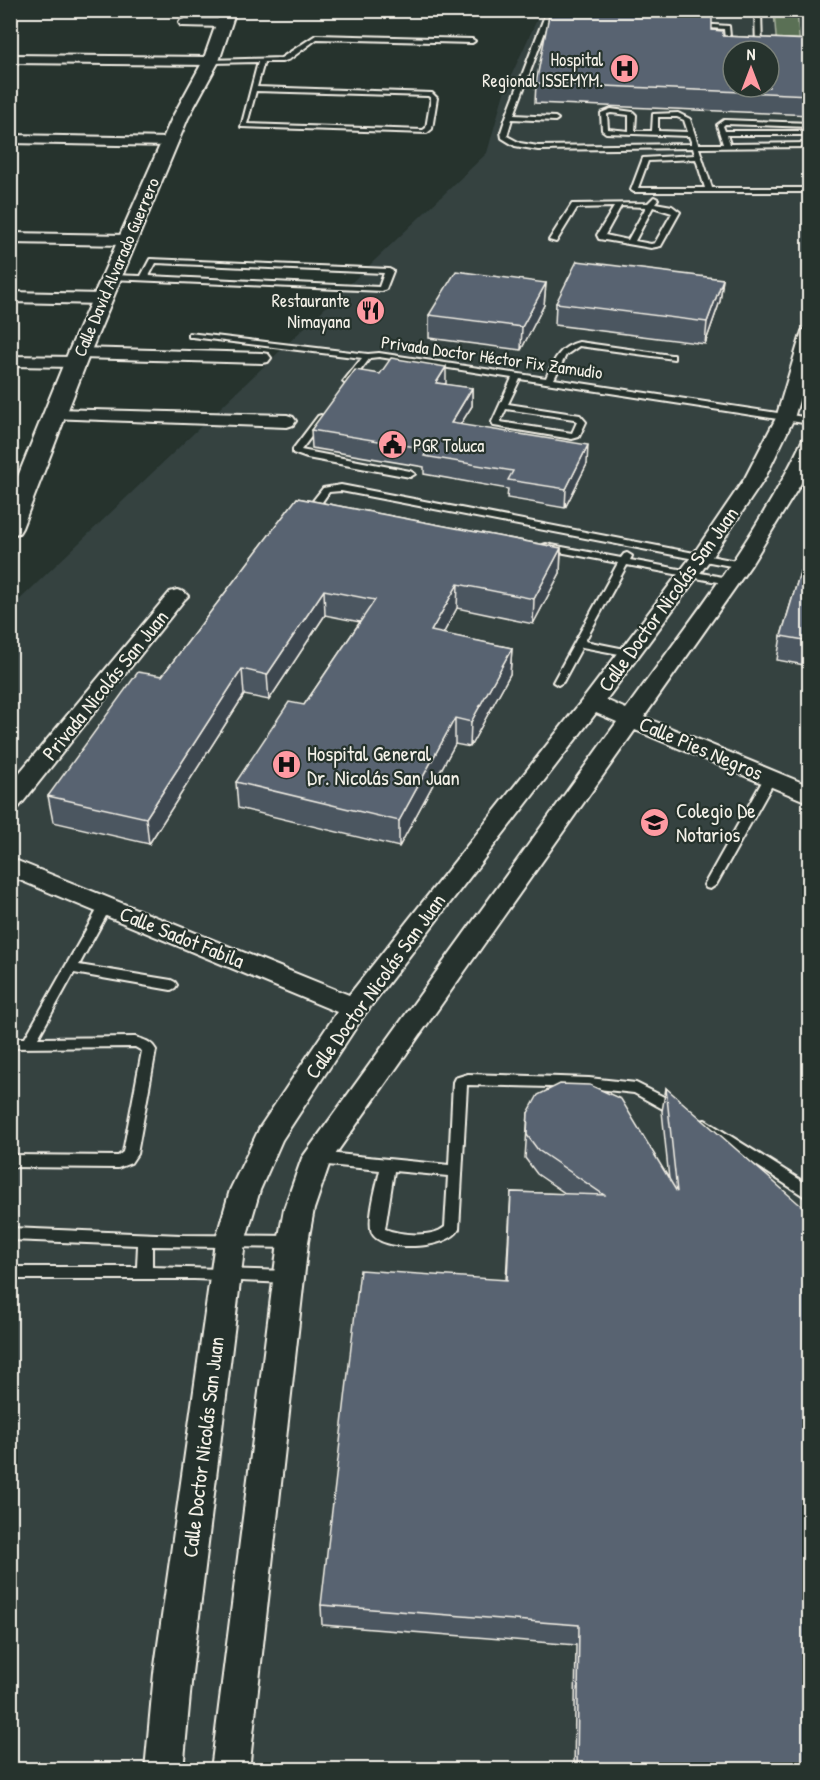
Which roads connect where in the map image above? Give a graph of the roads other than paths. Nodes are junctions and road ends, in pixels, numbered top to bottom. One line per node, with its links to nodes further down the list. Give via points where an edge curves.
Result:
1 (14, 10): 5 (street)
2 (695, 10): 8 (lane, via 696,26 727,27)
3 (758, 10): 9 (lane)
4 (550, 14): 15 (lane)
5 (10, 15)
6 (227, 17): 7 (street); 12 (street, Calle David Alvarado Guerrero)
7 (185, 23)
8 (728, 39)
9 (759, 39)
10 (472, 41): 13 (lane, via 316,37 288,58)
11 (10, 59): 12 (street)
12 (211, 61): 13 (lane); 24 (street, Calle David Alvarado Guerrero)
13 (261, 61): 14 (lane)
14 (255, 89): 14 (lane, via 418,93 434,98 429,129 425,132 250,128 243,123)
15 (509, 117): 16 (lane); 26 (lane, via 504,137 530,148)
16 (555, 119)
17 (810, 125): 19 (lane, via 724,122 720,125)
18 (632, 133): 18 (lane, via 631,113 604,113 606,132); 21 (lane)
19 (722, 133): 20 (lane); 27 (lane)
20 (810, 133)
21 (655, 134): 22 (lane); 22 (lane, via 654,117 662,114 686,118)
22 (690, 134): 26 (lane)
23 (10, 139): 24 (street)
24 (171, 142): 35 (street, Calle David Alvarado Guerrero)
25 (810, 145): 27 (lane)
26 (694, 146): 27 (lane); 28 (lane)
27 (727, 146)
28 (697, 157): 29 (lane); 31 (lane, via 643,160 634,190)
29 (709, 190): 30 (lane); 31 (lane)
30 (810, 190)
31 (657, 192): 33 (lane)
32 (618, 205): 33 (lane); 36 (lane, via 575,206); 37 (lane, via 601,235)
33 (651, 205): 37 (lane); 37 (lane, via 676,212 658,244)
34 (10, 238): 35 (street)
35 (127, 240): 38 (street, Calle David Alvarado Guerrero)
36 (553, 240)
37 (630, 243)
38 (111, 277): 39 (lane); 41 (street, Calle David Alvarado Guerrero)
39 (144, 278): 39 (lane, via 153,261 388,271 382,289)
40 (10, 297): 41 (street)
41 (102, 298): 45 (street, Calle David Alvarado Guerrero)
42 (810, 331): 55 (street, Calle Doctor Nicolás San Juan)
43 (192, 335): 44 (lane)
44 (368, 356): 49 (lane, Privada Doctor Héctor Fix Zamudio); 51 (lane, Privada Doctor Héctor Fix Zamudio)
45 (77, 357): 47 (street); 48 (street); 54 (street, Calle David Alvarado Guerrero)
46 (671, 357): 50 (lane, via 569,345)
47 (262, 358)
48 (10, 361)
49 (517, 376): 50 (lane, Privada Doctor Héctor Fix Zamudio); 52 (lane)
50 (549, 381): 55 (lane, Privada Doctor Héctor Fix Zamudio)
51 (338, 395)
52 (504, 406): 52 (lane, via 496,422 500,426 572,436 582,422 576,417)
53 (324, 413): 59 (lane, via 296,451)
54 (55, 414): 57 (street); 61 (street, Calle David Alvarado Guerrero)
55 (784, 418): 56 (lane, Privada Doctor Héctor Fix Zamudio); 67 (street, Calle Doctor Nicolás San Juan, via 755,478)
56 (810, 421)
57 (287, 422)
58 (810, 443): 68 (street, Calle Doctor Nicolás San Juan, via 793,480)
59 (410, 474)
60 (344, 511): 62 (lane, via 321,507 317,502 326,490 340,488)
61 (12, 520)
62 (572, 533): 64 (lane); 65 (lane)
63 (540, 546): 65 (lane)
64 (638, 546): 66 (lane); 67 (lane)
65 (564, 550): 66 (lane)
66 (623, 560): 67 (lane); 70 (lane)
67 (696, 565): 68 (lane); 68 (lane); 71 (street, Calle Doctor Nicolás San Juan)
68 (734, 573): 74 (street, Calle Doctor Nicolás San Juan)
69 (177, 596): 77 (street, Privada Nicolás San Juan)
70 (579, 643): 71 (lane); 72 (lane)
71 (630, 653): 73 (street, Calle Doctor Nicolás San Juan)
72 (558, 682)
73 (592, 703): 74 (street, Calle Pies Negros); 83 (street, Calle Doctor Nicolás San Juan)
74 (632, 718): 75 (street, Calle Pies Negros); 86 (street, Calle Doctor Nicolás San Juan)
75 (770, 778): 76 (street, Calle Pies Negros); 79 (lane)
76 (810, 795)
77 (10, 801)
78 (10, 866): 80 (street, Calle Sadot Fabila)
79 (710, 885)
80 (106, 905): 81 (lane); 83 (street, Calle Sadot Fabila)
81 (71, 968): 82 (lane); 85 (lane)
82 (171, 985)
83 (354, 1008): 93 (street, Calle Doctor Nicolás San Juan, via 270,1135 244,1190)
84 (10, 1043): 85 (lane)
85 (29, 1043): 87 (lane, via 135,1042 149,1050 126,1159)
86 (317, 1158): 88 (lane); 94 (street, Calle Doctor Nicolás San Juan, via 299,1209)
87 (10, 1161)
88 (388, 1165): 89 (lane); 89 (lane, via 377,1226 385,1237 447,1236 452,1229)
89 (455, 1171): 90 (lane, via 460,1082 468,1079 589,1083 636,1088 709,1127)
90 (810, 1194)
91 (10, 1234): 92 (lane)
92 (145, 1239): 93 (lane); 96 (lane)
93 (230, 1242): 94 (lane); 97 (street, Calle Doctor Nicolás San Juan)
94 (293, 1242): 98 (street, Calle Doctor Nicolás San Juan)
95 (10, 1273): 96 (lane)
96 (144, 1273): 97 (lane)
97 (225, 1274): 98 (lane); 99 (street, Calle Doctor Nicolás San Juan)
98 (289, 1277): 100 (street, Calle Doctor Nicolás San Juan)
99 (164, 1770)
100 (230, 1770)

